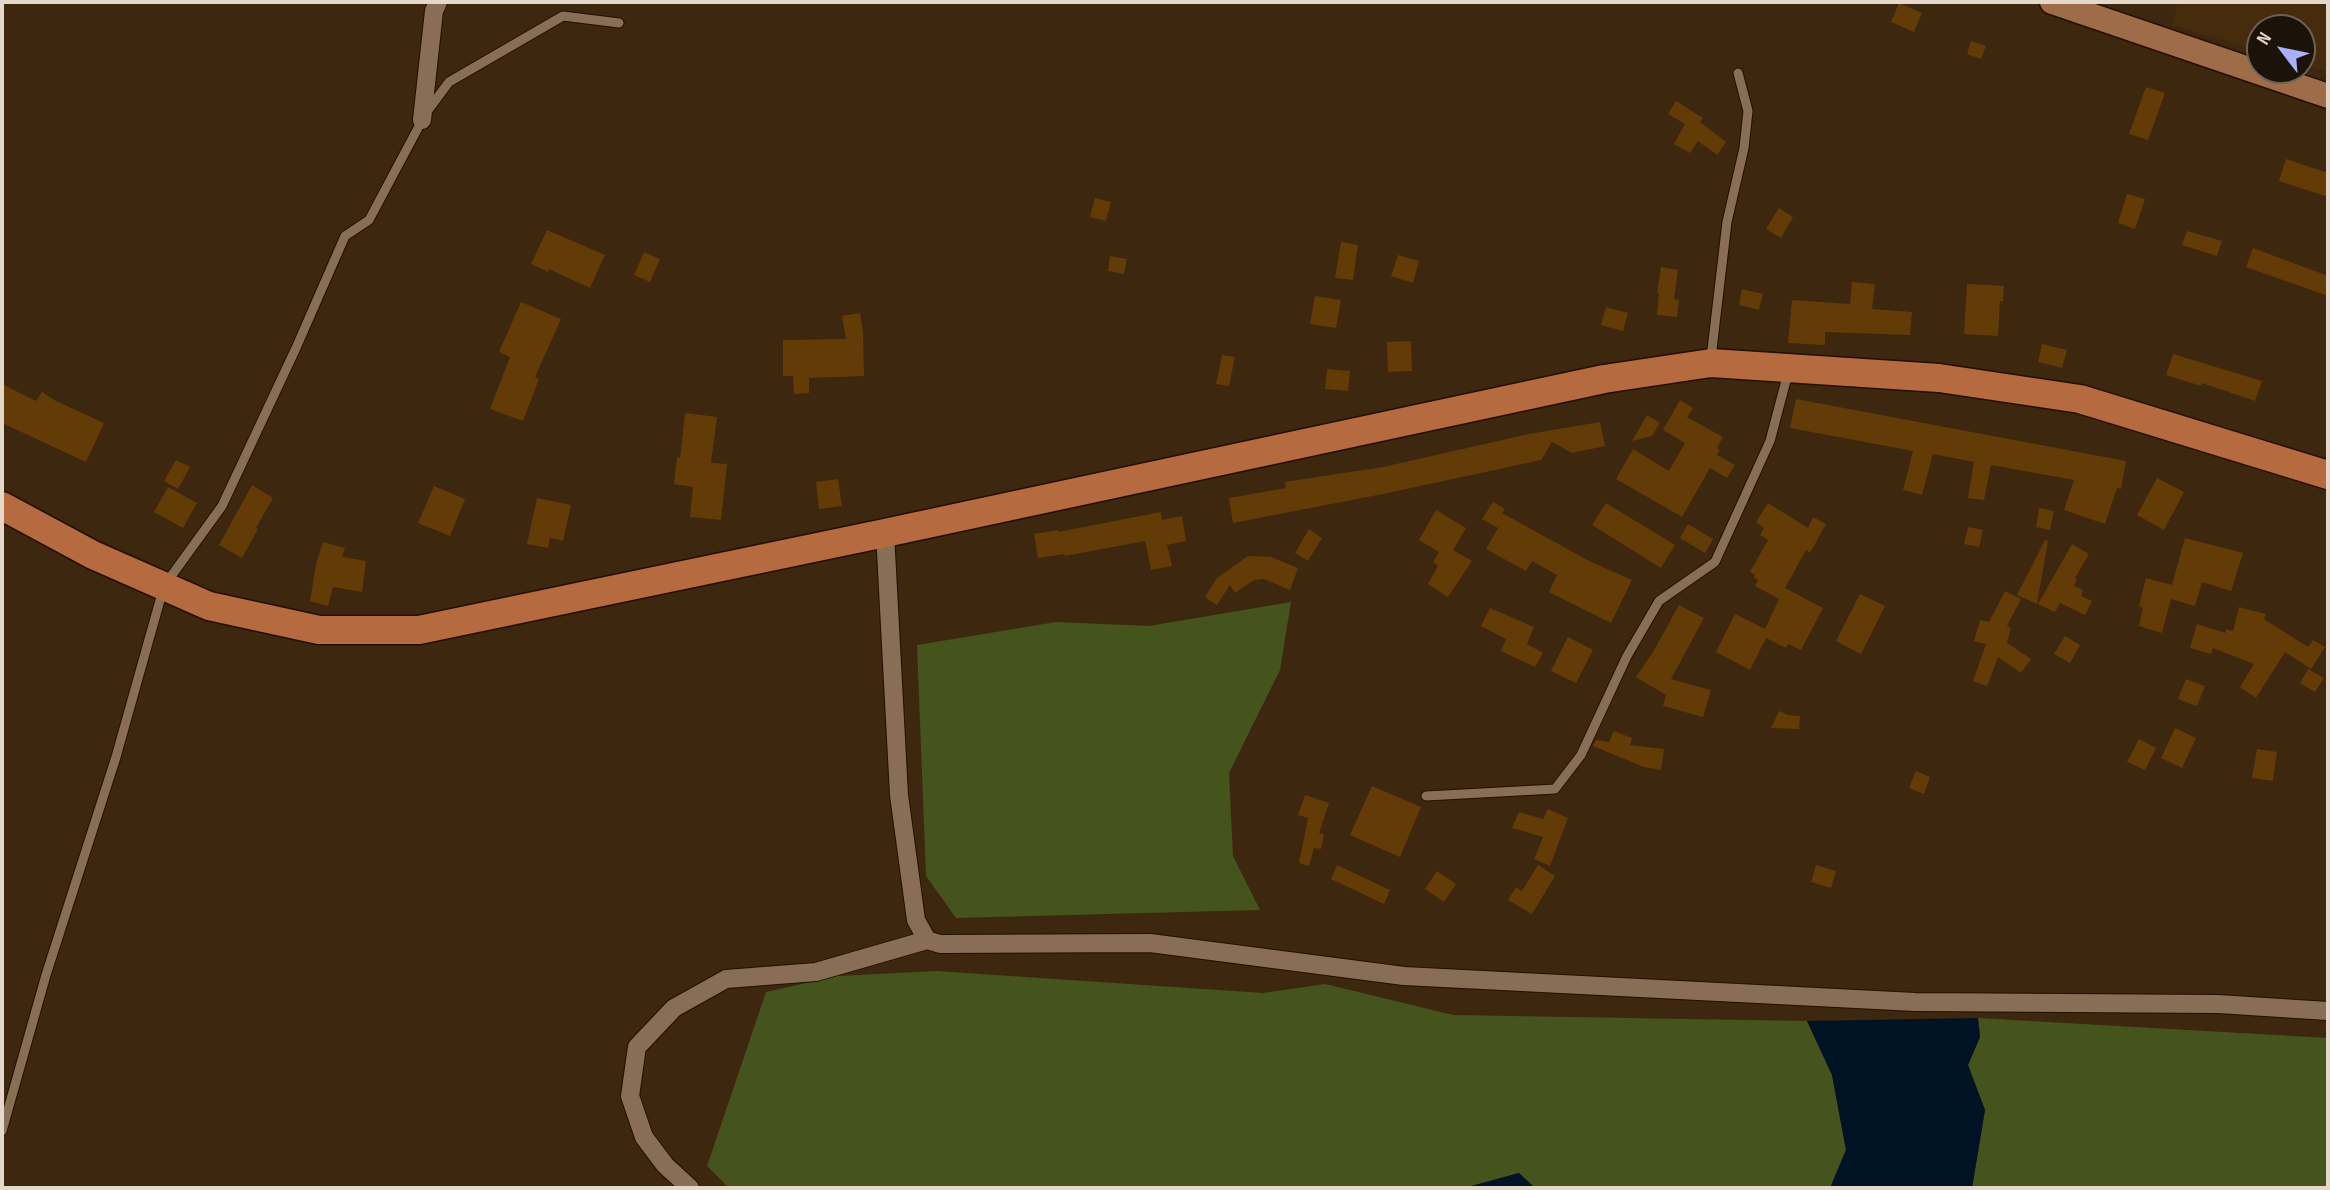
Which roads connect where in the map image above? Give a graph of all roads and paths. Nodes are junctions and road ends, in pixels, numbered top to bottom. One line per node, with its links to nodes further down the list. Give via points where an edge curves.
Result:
1 (438, 2): 6 (street)
2 (2052, 2): 5 (street)
3 (619, 23): 6 (lane, via 563,16 449,82)
4 (1738, 73): 7 (lane, via 1748,111 1727,222)
5 (2328, 96)
6 (422, 120): 12 (lane, via 369,220 345,236 222,506)
7 (1711, 363): 8 (main road); 11 (main road, via 1604,379)
8 (1790, 368): 9 (main road, via 1939,379 2080,399); 13 (lane, via 1770,441 1715,562 1659,601 1627,656 1581,755 1555,789)
9 (2328, 475)
10 (2, 506): 12 (main road, via 93,555)
11 (885, 533): 12 (main road, via 419,630 319,630 209,606); 14 (street, via 898,795 916,920)
12 (164, 586): 16 (lane)
13 (1426, 796)
14 (927, 940): 15 (street, via 940,944 1150,943 1404,976 1915,1003 2218,1004); 17 (street, via 816,972 726,979 674,1008 637,1048 630,1096 644,1137 664,1165)
15 (2328, 1011)
16 (2, 1131)
17 (690, 1188)

